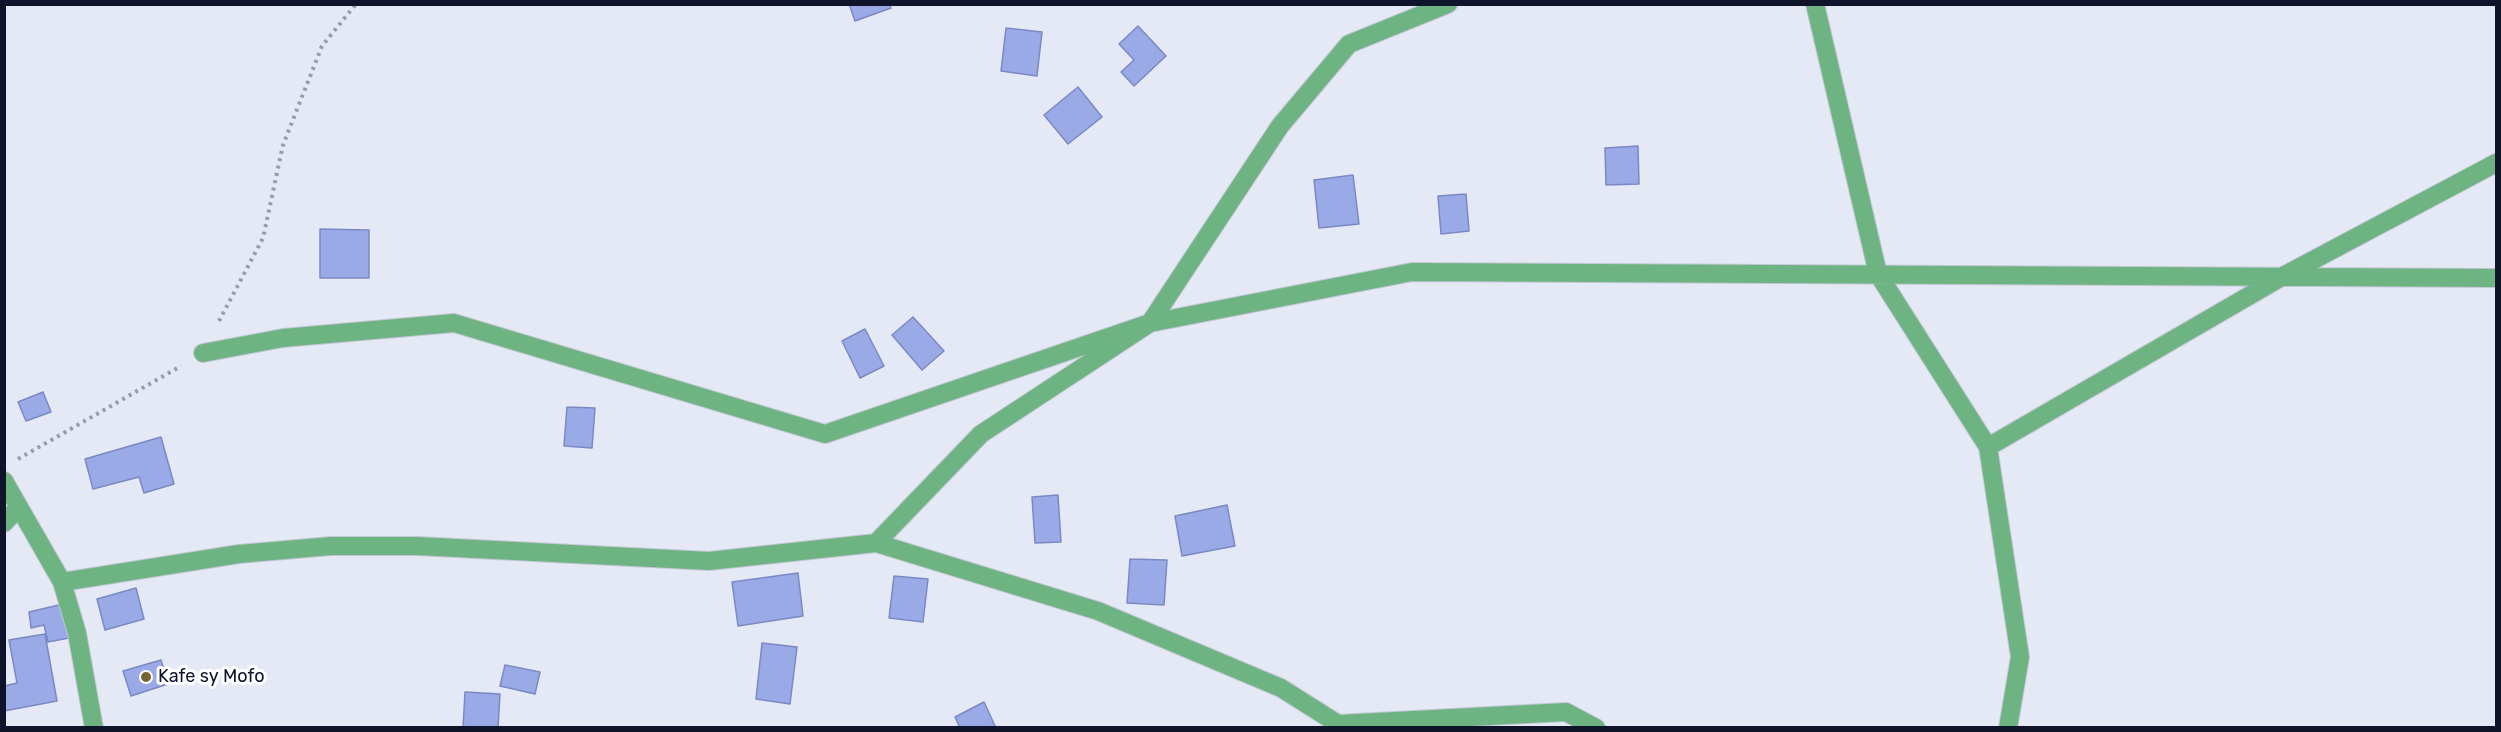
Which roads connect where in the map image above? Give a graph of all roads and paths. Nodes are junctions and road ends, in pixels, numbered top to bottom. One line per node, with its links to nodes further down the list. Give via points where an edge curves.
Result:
1 (356, 4): 9 (path, via 322,46 283,145 263,238)
2 (1448, 4): 8 (street, via 1349,44 1280,126)
3 (1815, 4): 5 (street)
4 (2496, 163): 6 (street)
5 (1878, 274): 6 (street); 8 (street, via 1412,272); 10 (street)
6 (2285, 275): 7 (street); 10 (street)
7 (2496, 278)
8 (1150, 323): 9 (street, via 825,434 454,323 282,338); 15 (street, via 981,434)
9 (203, 353): 11 (path)
10 (1988, 447): 19 (street, via 2020,657)
11 (14, 462)
12 (4, 481): 13 (street)
13 (18, 507): 14 (street); 16 (street)
14 (4, 523)
15 (876, 543): 16 (street, via 709,561 417,546 331,546 239,554); 18 (street, via 1098,611 1281,688 1338,724 1566,712)
16 (62, 582): 17 (street, via 77,633)
17 (94, 728)
18 (1596, 728)
19 (2008, 728)

